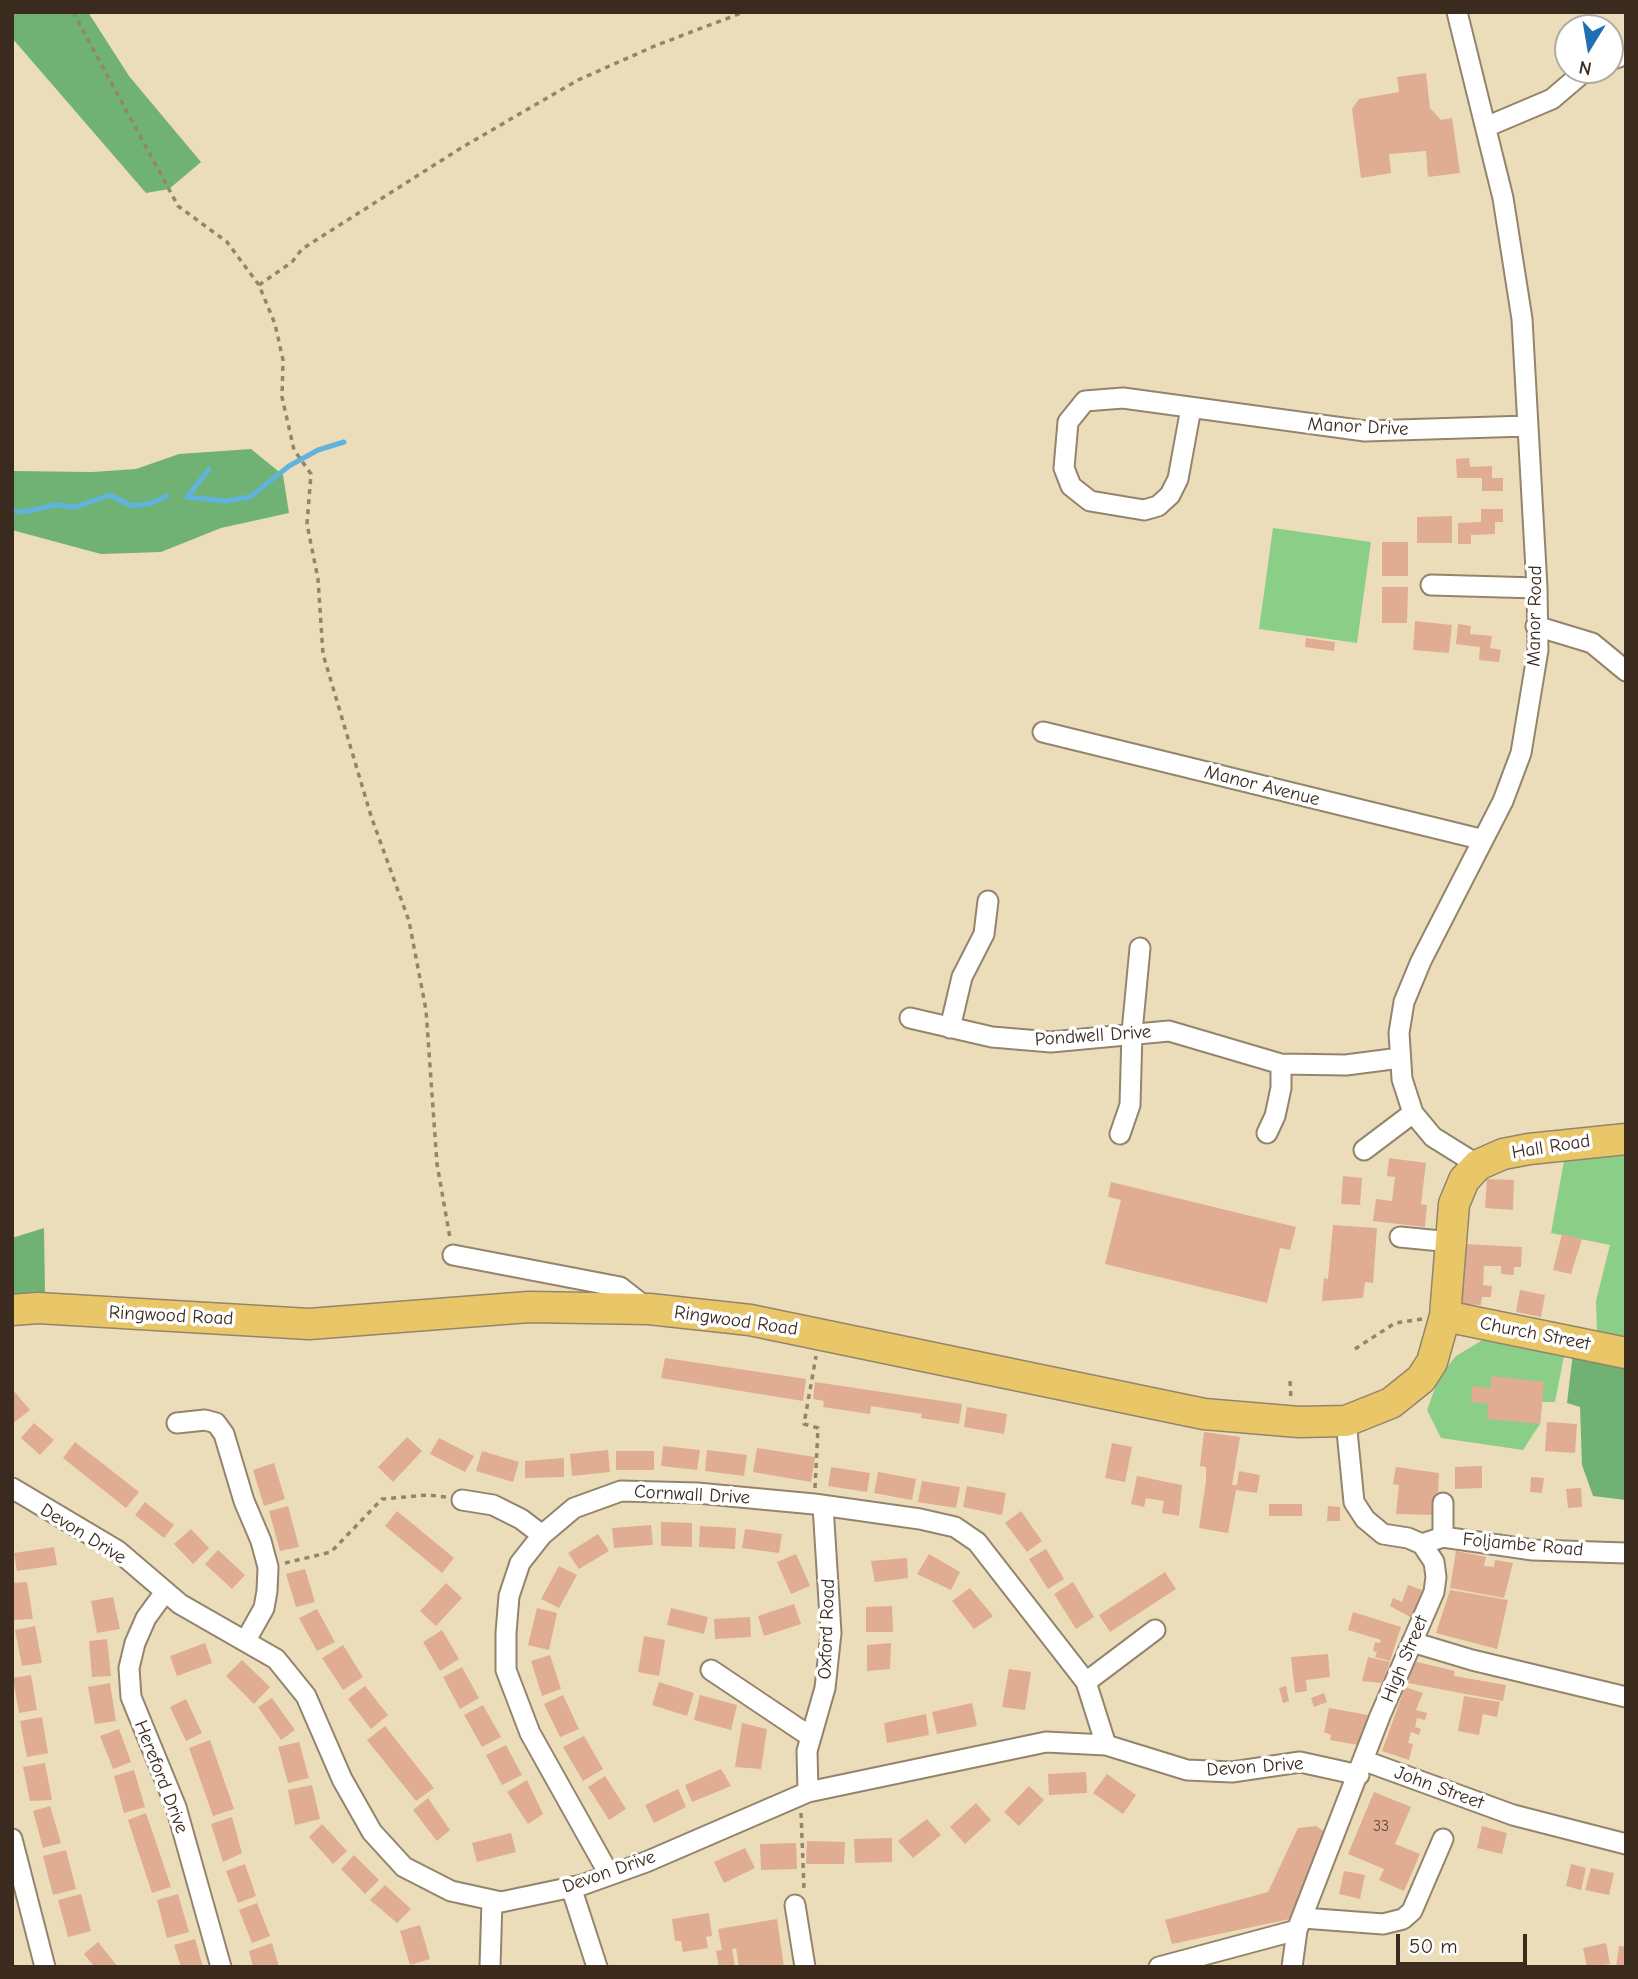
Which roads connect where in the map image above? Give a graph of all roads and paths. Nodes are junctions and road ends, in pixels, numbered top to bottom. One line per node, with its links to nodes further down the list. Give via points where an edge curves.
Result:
1 (73, 12): 6 (path, via 178,206 227,242)
2 (744, 12): 6 (path, via 578,80 302,249 292,262)
3 (1457, 12): 5 (street, Manor Road)
4 (1570, 84): 5 (street, via 1552,99)
5 (1486, 127): 8 (street, Manor Road, via 1503,198 1522,319)
6 (259, 285): 30 (path, via 283,360 282,397 294,450 311,474 307,524 318,579 323,654 371,816 409,921 426,1010 437,1164)
7 (1191, 408): 7 (street, Manor Drive, via 1123,398 1085,401 1068,422 1064,468 1070,485 1090,501 1144,510 1158,506 1178,479); 8 (street, Manor Drive, via 1365,431)
8 (1527, 426): 10 (street, Manor Road)
9 (1431, 585): 10 (street)
10 (1537, 588): 11 (street, Manor Road)
11 (1536, 626): 12 (street, via 1592,643); 14 (street, Manor Road, via 1538,650 1521,753 1503,801)
12 (1626, 671)
13 (1043, 732): 14 (street, Manor Avenue)
14 (1480, 839): 20 (street, Manor Road, via 1404,1002)
15 (988, 901): 18 (street, via 984,934 962,977)
16 (1140, 948): 19 (street)
17 (909, 1018): 18 (street, Pondwell Drive)
18 (950, 1028): 19 (street, Pondwell Drive, via 1051,1042)
19 (1132, 1032): 21 (street, Pondwell Drive, via 1169,1031); 24 (street, via 1130,1105)
20 (1400, 1058): 21 (street, Pondwell Drive, via 1346,1065); 22 (street, Manor Road)
21 (1281, 1063): 23 (street, via 1281,1088)
22 (1413, 1113): 26 (street); 27 (street, Manor Road, via 1433,1137)
23 (1267, 1133)
24 (1120, 1134)
25 (1626, 1139): 27 (highway, Hall Road, via 1528,1149)
26 (1364, 1150)
27 (1478, 1165): 29 (highway, Ringwood Road, via 1464,1180 1454,1203)
28 (1400, 1237): 29 (street)
29 (1451, 1242): 33 (highway, Ringwood Road)
30 (453, 1255): 31 (street, via 620,1287)
31 (649, 1309): 32 (highway, Ringwood Road, via 528,1307 309,1324); 35 (highway, Ringwood Road, via 750,1320)
32 (12, 1310)
33 (1445, 1316): 34 (highway, Church Street); 36 (path, via 1395,1323); 38 (highway, Ringwood Road)
34 (1504, 1328): 37 (highway, Church Street); 38 (highway, Ringwood Road, via 1464,1342)
35 (821, 1334): 41 (highway, Ringwood Road, via 1204,1414); 46 (path, via 804,1424 818,1428)
36 (1355, 1349)
37 (1626, 1353)
38 (1433, 1362): 41 (highway, Ringwood Road, via 1421,1379 1391,1403)
39 (1290, 1381): 40 (path)
40 (1291, 1396)
41 (1346, 1421): 49 (street, via 1354,1502 1383,1534)
42 (177, 1423): 51 (street, via 216,1423 224,1434)
43 (12, 1488): 52 (street, Devon Drive, via 118,1551)
44 (462, 1500): 47 (street, via 493,1505); 51 (path, via 428,1495 382,1499 331,1552)
45 (1443, 1503): 48 (street)
46 (819, 1505): 47 (street, Cornwall Drive, via 621,1491 574,1508); 57 (street, Cornwall Drive, via 955,1527 977,1542); 59 (street, Oxford Road, via 831,1633 825,1688)
47 (542, 1535): 66 (street, Cornwall Drive, via 520,1563 509,1596 506,1670 530,1733)
48 (1443, 1538): 49 (street, Foljambe Road); 50 (street, Foljambe Road, via 1533,1550)
49 (1422, 1544): 55 (street, High Street, via 1434,1562 1436,1577)
50 (1626, 1553)
51 (268, 1567): 54 (street, via 264,1608)
52 (165, 1592): 54 (street, Devon Drive); 72 (street, Hereford Drive, via 135,1643 129,1668 131,1697 176,1807)
53 (1155, 1630): 57 (street)
54 (246, 1640): 68 (street, Devon Drive, via 276,1659 306,1696 342,1779 372,1832 404,1867 451,1891)
55 (1412, 1642): 58 (street); 61 (street, High Street)
56 (711, 1670): 59 (street)
57 (1086, 1682): 60 (street, Cornwall Drive)
58 (1626, 1697)
59 (811, 1737): 62 (street, Oxford Road)
60 (1106, 1745): 61 (street, Devon Drive, via 1187,1770 1232,1772 1300,1762); 62 (street, Devon Drive, via 1046,1742)
61 (1362, 1768): 65 (street, John Street); 70 (street, High Street)
62 (804, 1793): 66 (street, Devon Drive); 69 (path, via 804,1895)
63 (12, 1839): 71 (street)
64 (1443, 1839): 70 (street, via 1412,1911 1403,1919 1383,1924)
65 (1626, 1844)
66 (609, 1874): 67 (street, Devon Drive)
67 (571, 1887): 68 (street, Devon Drive); 74 (street)
68 (492, 1900): 73 (street)
69 (795, 1905): 75 (street)
70 (1300, 1924): 76 (street); 77 (street, High Street)
71 (45, 1967)
72 (221, 1967)
73 (490, 1967)
74 (597, 1967)
75 (805, 1967)
76 (1159, 1967)
77 (1292, 1967)

